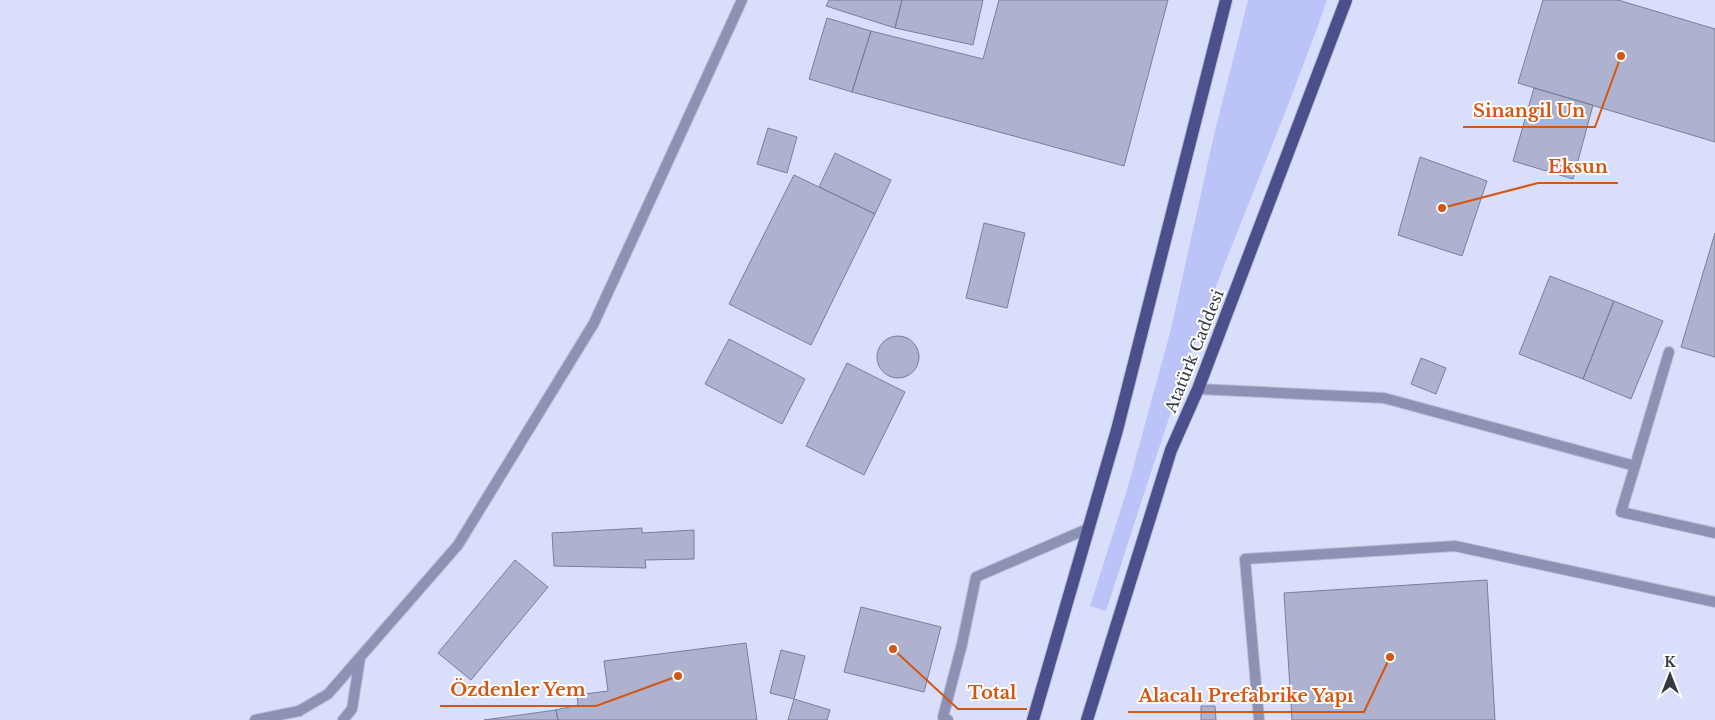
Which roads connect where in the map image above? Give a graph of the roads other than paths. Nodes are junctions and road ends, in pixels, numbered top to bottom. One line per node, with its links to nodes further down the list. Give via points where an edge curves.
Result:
1 (742, 0): 10 (street, via 594,323 458,545)
2 (1226, 0): 7 (main road, via 1117,430)
3 (1346, 0): 5 (main road, Atatürk Caddesi)
4 (1669, 352): 6 (street)
5 (1198, 389): 6 (street, via 1384,398); 15 (main road, Atatürk Caddesi, via 1171,450)
6 (1635, 466): 8 (street, via 1621,512)
7 (1087, 529): 13 (street, via 976,577 943,717); 14 (main road)
8 (1715, 534)
9 (1715, 602): 16 (street, via 1455,546 1245,559)
10 (360, 658): 11 (street, via 328,694 299,710); 12 (street, via 352,709)
11 (255, 720)
12 (343, 720)
13 (948, 720)
14 (1033, 720)
15 (1087, 720)
16 (1259, 720)

